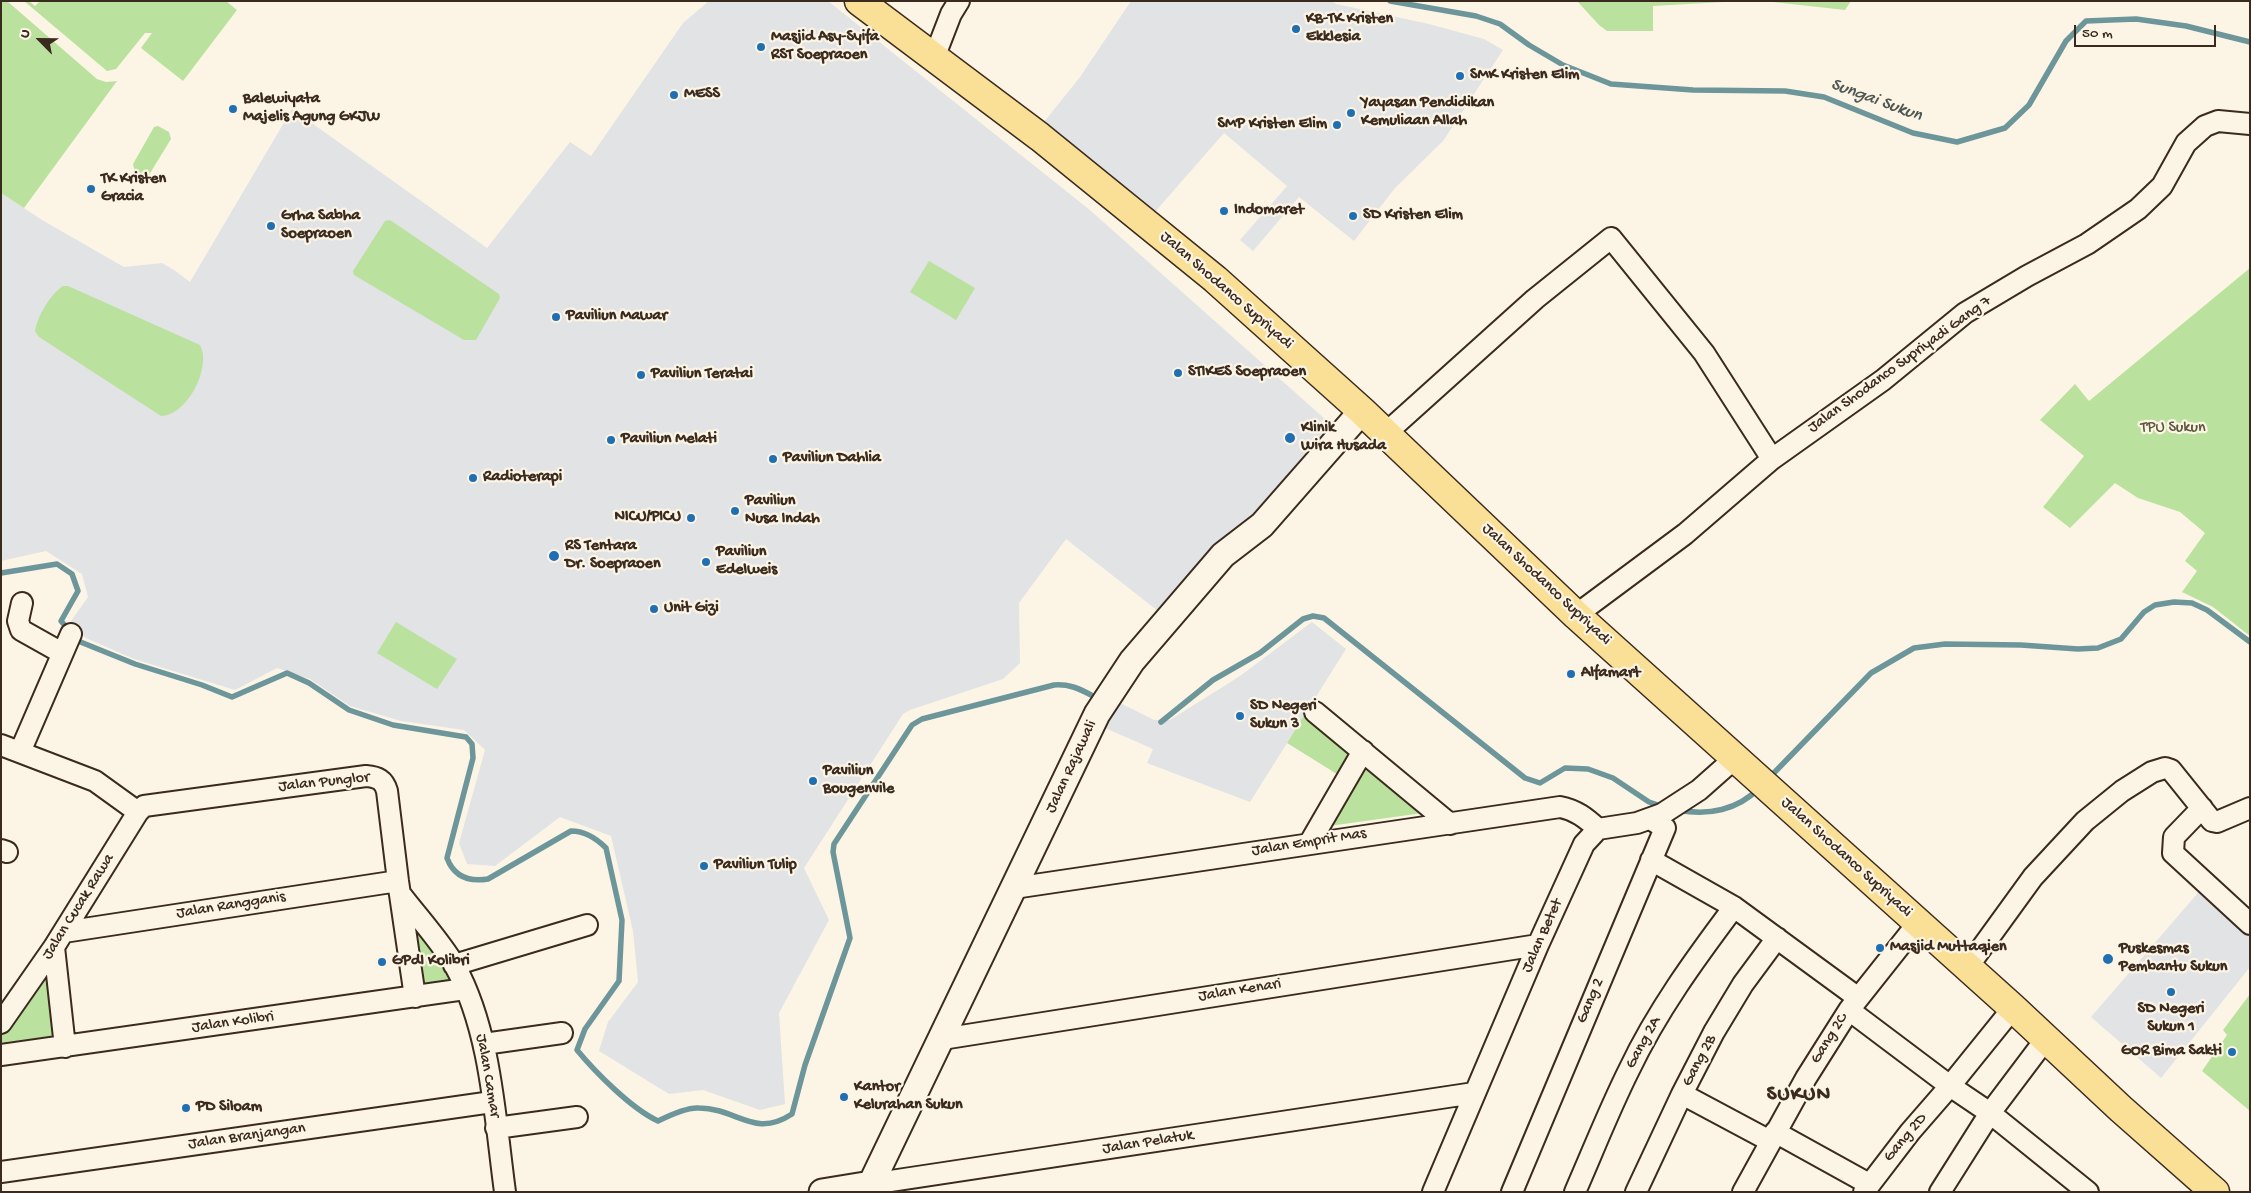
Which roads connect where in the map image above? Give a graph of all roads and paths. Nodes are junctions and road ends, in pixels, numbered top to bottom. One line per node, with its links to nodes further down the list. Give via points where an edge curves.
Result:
1 (859, 1): 3 (main road, Jalan Shodanco Supriyadi)
2 (959, 1): 3 (street)
3 (934, 58): 5 (main road, Jalan Shodanco Supriyadi, via 1040,136 1126,205 1215,279)
4 (2250, 124): 7 (street, Jalan Shodanco Supriyadi Gang 7, via 2218,121 2206,126 2186,143 2162,186 2138,209 2087,244 1966,313 1883,380)
5 (1362, 411): 6 (main road, Jalan Shodanco Supriyadi); 26 (street, Jalan Rajawali, via 1262,525 1223,555 1132,661 1097,714)
6 (1386, 434): 7 (street, via 1535,299 1611,238 1704,353); 9 (main road, Jalan Shodanco Supriyadi)
7 (1772, 459): 9 (street, Jalan Shodanco Supriyadi Gang 7, via 1684,534)
8 (22, 603): 11 (street, via 18,620 21,630)
9 (1576, 615): 16 (main road, Jalan Shodanco Supriyadi)
10 (71, 634): 11 (street)
11 (62, 653): 15 (street)
12 (1315, 712): 14 (street)
13 (1, 745): 15 (street)
14 (1363, 751): 21 (street); 23 (street)
15 (20, 752): 19 (street, via 95,781)
16 (1741, 765): 20 (street); 28 (main road, Jalan Shodanco Supriyadi)
17 (2202, 808): 18 (street, via 2212,821 2217,822); 29 (street, via 2174,837 2173,853); 35 (street, via 2176,774 2165,768 2152,772 2122,791 2085,821 2039,870)
18 (2250, 808)
19 (138, 812): 25 (street, Jalan Punglor, via 144,806 374,777 385,784 387,791); 32 (street, Jalan Cucak Rawa)
20 (1656, 817): 22 (street); 24 (street, Gang 2, via 1665,828)
21 (1450, 824): 22 (street, Jalan Emprit Mas, via 1560,807 1584,816); 23 (street, Jalan Emprit Mas)
22 (1598, 829): 33 (street, Jalan Betet, via 1584,844)
23 (1308, 844): 26 (street, Jalan Emprit Mas)
24 (1651, 860): 27 (street); 61 (street, Gang 2)
25 (399, 887): 32 (street, Jalan Rangganis); 34 (street, Jalan Camar); 37 (street)
26 (1014, 888): 42 (street, Jalan Rajawali)
27 (1734, 907): 31 (street); 62 (street, Gang 2A, via 1690,965 1653,1026 1629,1070)
28 (1918, 923): 35 (main road, Jalan Shodanco Supriyadi); 38 (street, Gang 2C)
29 (2250, 924)
30 (588, 925): 34 (street)
31 (1777, 938): 38 (street); 49 (street, Gang 2B, via 1743,984)
32 (59, 939): 40 (street, Jalan Cucak Rawa); 45 (street)
33 (1538, 945): 42 (street, Jalan Kenari); 48 (street, Jalan Betet)
34 (454, 965): 36 (street, Jalan Camar)
35 (1967, 968): 39 (main road, Jalan Shodanco Supriyadi)
36 (465, 989): 37 (street, Jalan Kolibri); 44 (street, Jalan Camar)
37 (415, 997): 45 (street, Jalan Kolibri)
38 (1853, 1004): 47 (street); 54 (street, Gang 2C)
39 (2012, 1008): 43 (main road, Jalan Shodanco Supriyadi); 47 (street, Gang 2D)
40 (1, 1023)
41 (562, 1033): 44 (street)
42 (942, 1039): 56 (street, Jalan Rajawali)
43 (2045, 1040): 51 (street); 67 (main road, Jalan Shodanco Supriyadi)
44 (484, 1044): 50 (street, Jalan Camar)
45 (65, 1047): 46 (street, Jalan Kolibri)
46 (1, 1055)
47 (1950, 1086): 51 (street); 57 (street, Gang 2D)
48 (1474, 1093): 56 (street, Jalan Pelatuk); 60 (street, Jalan Betet)
49 (1682, 1094): 54 (street); 63 (street, Gang 2B)
50 (492, 1102): 53 (street, Jalan Camar); 55 (street, Jalan Branjangan)
51 (1990, 1113): 65 (street); 66 (street)
52 (577, 1117): 53 (street)
53 (496, 1128): 58 (street, Jalan Camar)
54 (1773, 1136): 57 (street); 64 (street, Gang 2C)
55 (1, 1172)
56 (871, 1184): 59 (street, Jalan Pelatuk)
57 (1866, 1188)
58 (505, 1192)
59 (822, 1192)
60 (1433, 1192)
61 (1512, 1192)
62 (1575, 1192)
63 (1636, 1192)
64 (1743, 1192)
65 (1940, 1192)
66 (2088, 1192)
67 (2215, 1192)

